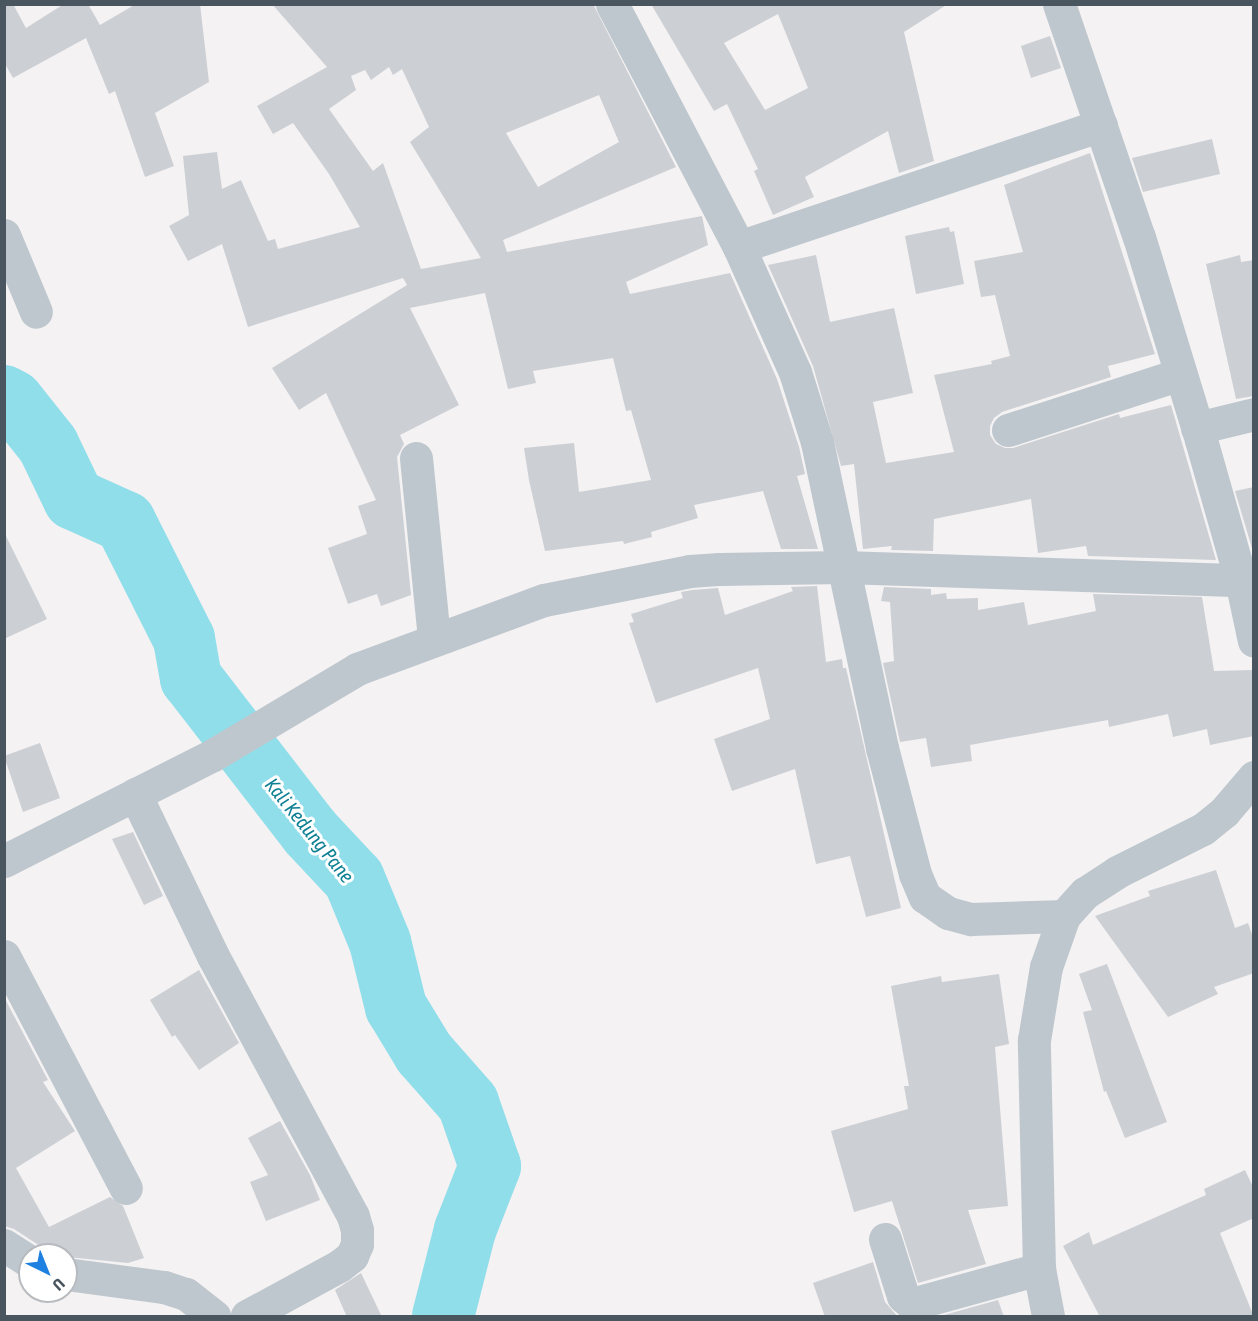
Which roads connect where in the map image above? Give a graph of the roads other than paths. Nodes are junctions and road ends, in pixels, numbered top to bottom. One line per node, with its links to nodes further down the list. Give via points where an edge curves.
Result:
1 (612, 4): 5 (street)
2 (1059, 4): 3 (street)
3 (1101, 125): 5 (street); 7 (street)
4 (4, 235): 6 (street)
5 (739, 247): 12 (street, via 781,337 805,403)
6 (36, 312)
7 (1180, 374): 9 (street); 10 (street)
8 (1254, 414): 9 (street)
9 (1197, 428): 13 (street)
10 (1008, 430)
11 (416, 458): 14 (street)
12 (843, 567): 13 (street); 14 (street, via 690,571 544,600); 19 (street, via 882,748 915,874 925,897 948,913 971,919)
13 (1240, 580): 15 (street)
14 (434, 639): 17 (street, via 357,669 213,755)
15 (1254, 641)
16 (1254, 777): 19 (street, via 1224,812 1203,828 1117,872 1085,893)
17 (135, 794): 18 (street); 28 (street, via 213,956 357,1230 352,1256)
18 (4, 861)
19 (1064, 916): 25 (street, via 1046,967 1034,1040)
20 (4, 956): 21 (street)
21 (126, 1188)
22 (885, 1239): 25 (street, via 903,1296 912,1304)
23 (4, 1245): 24 (street)
24 (18, 1254)
25 (1039, 1269): 29 (street)
26 (78, 1276): 27 (street, via 164,1287 186,1294)
27 (214, 1317)
28 (247, 1317)
29 (1048, 1317)

